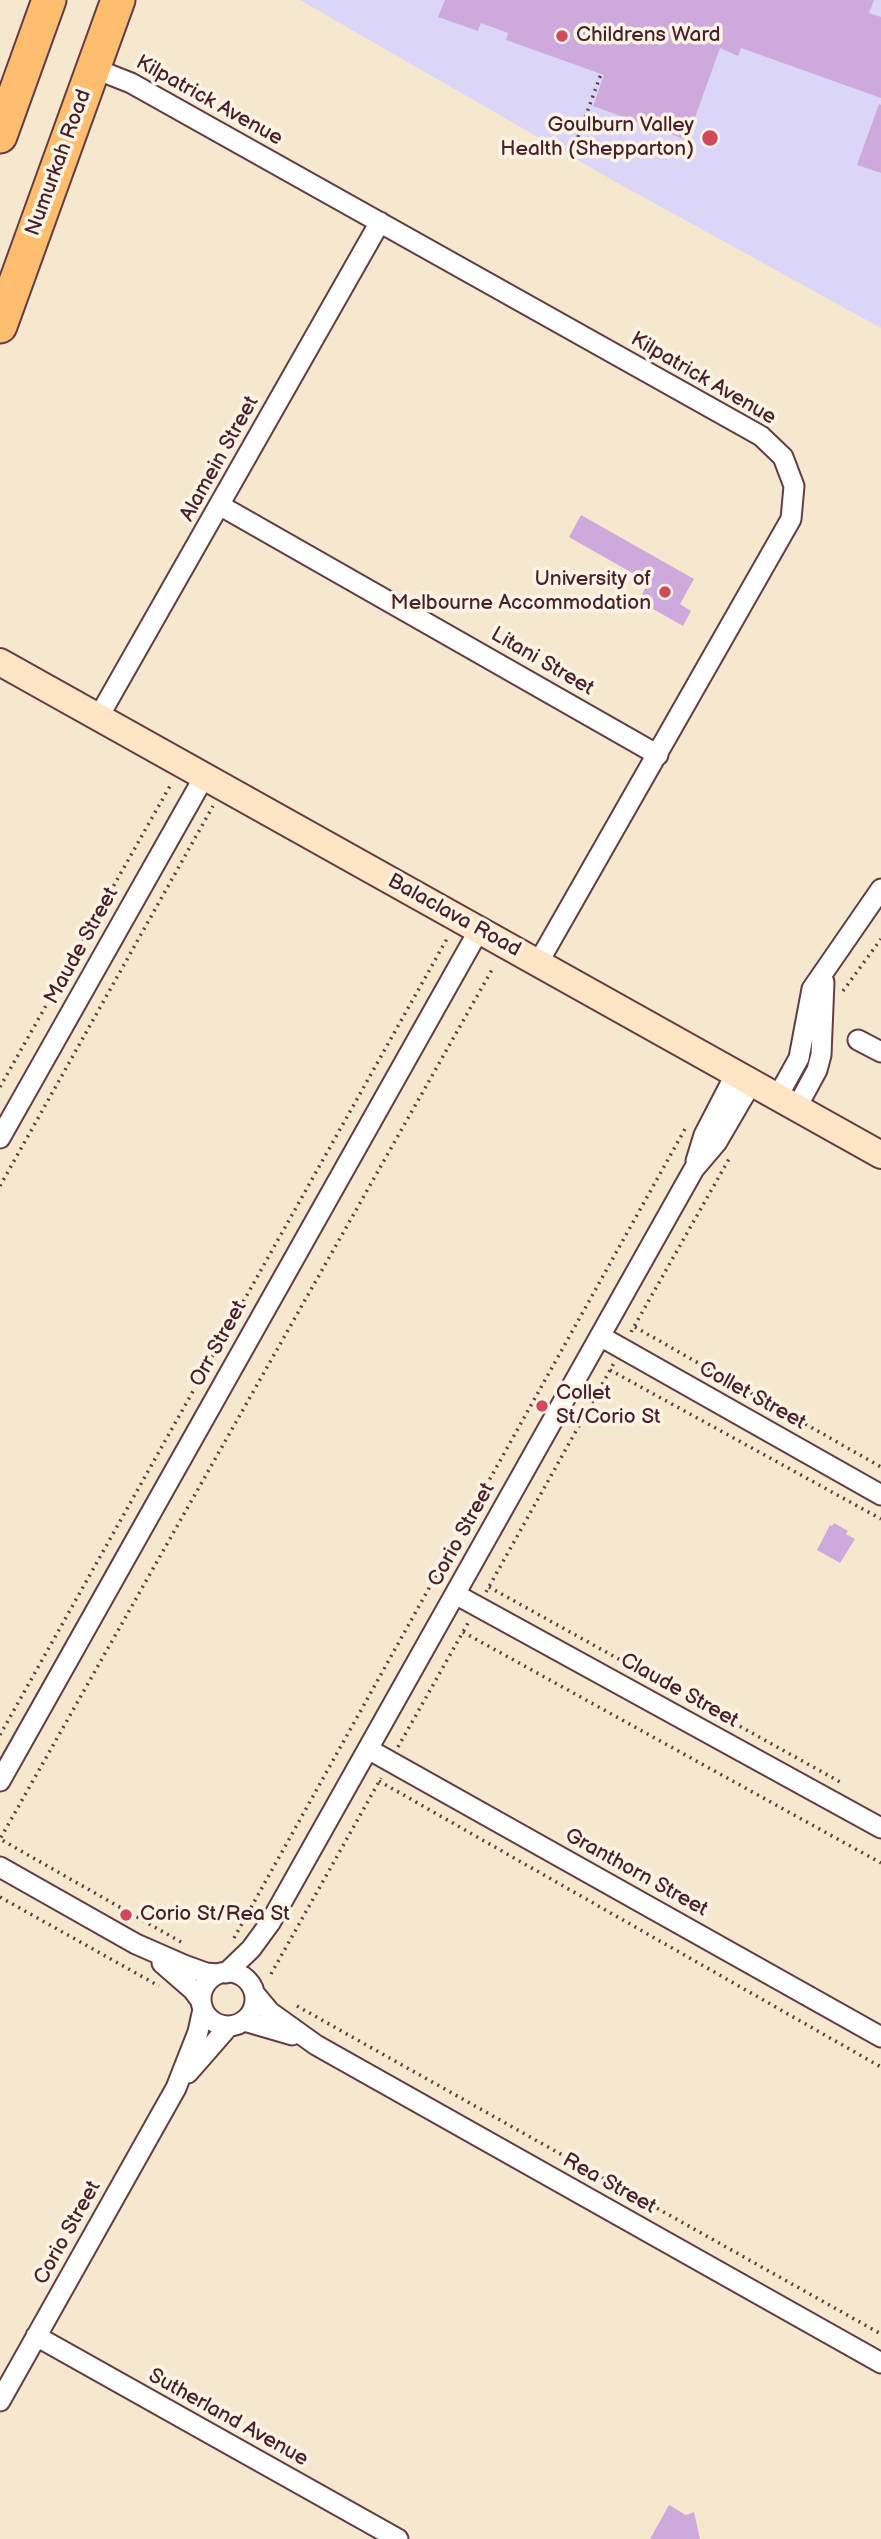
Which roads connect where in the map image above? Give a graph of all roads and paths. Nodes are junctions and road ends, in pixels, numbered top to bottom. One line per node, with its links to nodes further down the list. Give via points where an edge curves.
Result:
1 (49, 0): 5 (highway)
2 (118, 0): 3 (highway, Numurkah Road)
3 (93, 68): 7 (street, Kilpatrick Avenue, via 124,79); 8 (highway, Numurkah Road)
4 (601, 74): 6 (path)
5 (0, 136)
6 (579, 137)
7 (380, 222): 9 (street, Alamein Street); 12 (street, Kilpatrick Avenue, via 761,436 783,457 794,486 791,519)
8 (0, 326)
9 (220, 506): 11 (street, Alamein Street); 12 (street, Litani Street)
10 (0, 662): 11 (main road, Balaclava Road)
11 (98, 718): 13 (main road, Balaclava Road)
12 (658, 755): 20 (street, Kilpatrick Avenue)
13 (204, 777): 17 (main road, Balaclava Road); 29 (street, Maude Street)
14 (170, 786): 26 (path)
15 (213, 806): 32 (path)
16 (881, 889): 27 (street, via 813,989)
17 (479, 930): 20 (main road, Balaclava Road); 48 (street, Orr Street)
18 (448, 937): 44 (path)
19 (881, 939): 22 (path)
20 (538, 963): 25 (main road, Balaclava Road)
21 (493, 968): 56 (path, via 0,1839)
22 (840, 996)
23 (858, 1040): 24 (street)
24 (881, 1052)
25 (744, 1077): 27 (main road, Balaclava Road); 34 (street, Corio Street, via 717,1142 694,1169)
26 (0, 1087)
27 (788, 1102): 31 (main road, Balaclava Road)
28 (686, 1127): 55 (path)
29 (0, 1138)
30 (732, 1153): 33 (path)
31 (881, 1155)
32 (0, 1186)
33 (635, 1326): 35 (path); 37 (path)
34 (600, 1336): 35 (street, Collet Street); 41 (street, Corio Street)
35 (622, 1349): 36 (path); 38 (street, Collet Street)
36 (610, 1370): 39 (path); 40 (path)
37 (881, 1468)
38 (881, 1495)
39 (881, 1519)
40 (489, 1587): 42 (path); 49 (path)
41 (455, 1594): 42 (street, Claude Street); 45 (street, Corio Street)
42 (478, 1606): 43 (path); 50 (street, Claude Street)
43 (463, 1632): 46 (path); 51 (path)
44 (0, 1735)
45 (368, 1749): 46 (street, Granthorn Street); 54 (street, Corio Street)
46 (390, 1762): 47 (path); 65 (street, Granthorn Street)
47 (379, 1781): 59 (path); 67 (path)
48 (0, 1782)
49 (845, 1785)
50 (881, 1828)
51 (881, 1863)
52 (0, 1867): 57 (street)
53 (0, 1897): 61 (path)
54 (270, 1923): 58 (street, Corio Street, via 251,1949); 60 (street, Corio Street)
55 (234, 1938)
56 (181, 1942)
57 (136, 1944): 58 (street, via 206,1973); 63 (street, via 176,1974)
58 (222, 1973): 60 (street, via 241,1976); 63 (street, via 205,1985)
59 (271, 1974)
60 (253, 1990): 64 (street, via 253,2009); 66 (street, Rea Street, via 270,2012)
61 (170, 1993)
62 (288, 2001): 69 (path)
63 (202, 2005): 64 (street, via 214,2022); 68 (street, Corio Street, via 198,2032)
64 (237, 2024): 66 (street, Rea Street, via 278,2030); 68 (street, Corio Street)
65 (881, 2037)
66 (316, 2045): 71 (street, Rea Street)
67 (881, 2067)
68 (176, 2088): 70 (street, Corio Street)
69 (881, 2334)
70 (36, 2336): 72 (street, Corio Street); 73 (street, Sutherland Avenue)
71 (881, 2362)
72 (0, 2401)
73 (398, 2539)

